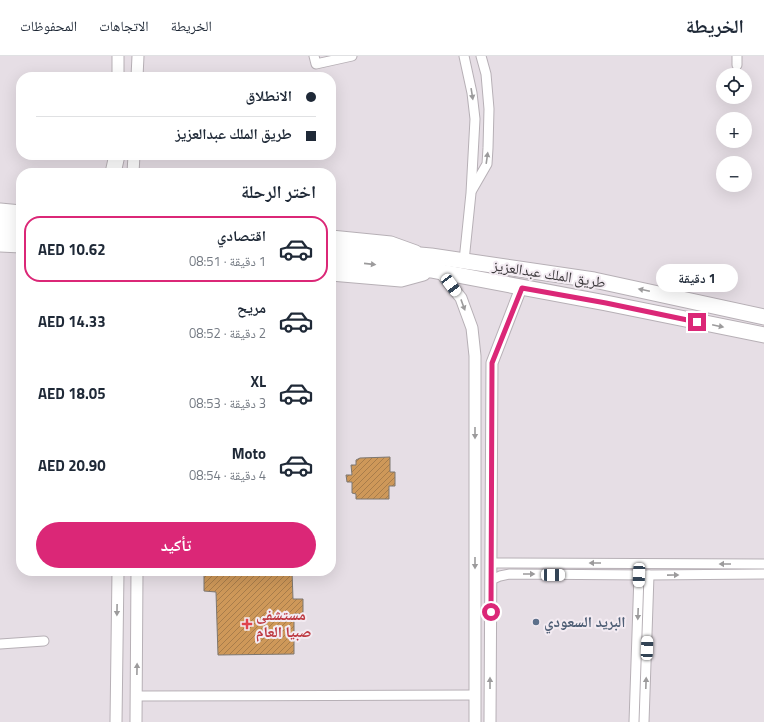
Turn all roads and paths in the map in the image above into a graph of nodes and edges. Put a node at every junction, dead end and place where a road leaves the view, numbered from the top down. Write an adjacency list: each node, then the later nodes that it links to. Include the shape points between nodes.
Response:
1 (118, 56): 7 (street)
2 (138, 56): 8 (street)
3 (314, 56): 4 (street, via 316,64)
4 (352, 56)
5 (464, 56): 9 (street, one-way to 9, via 475,119)
6 (481, 56): 9 (street, one-way to 6, via 487,164 489,109 486,74)
7 (118, 72)
8 (138, 72)
9 (471, 192): 21 (street)
10 (0, 211): 11 (highway)
11 (16, 213)
12 (0, 224): 13 (highway)
13 (16, 226)
14 (0, 236): 16 (highway)
15 (336, 236): 22 (street, via 391,242)
16 (16, 238)
17 (0, 246): 18 (street)
18 (16, 247)
19 (336, 248): 22 (highway, طريق الملك عبدالعزيز)
20 (336, 260): 22 (highway, طريق الملك عبدالعزيز, one-way to 22)
21 (464, 260): 22 (highway, طريق الملك عبدالعزيز); 25 (highway, طريق الملك عبدالعزيز, one-way to 21, via 594,280)
22 (434, 266): 23 (highway, via 401,279); 24 (highway, طريق الملك عبدالعزيز); 37 (street, one-way to 37, via 461,298 472,328 476,356)
23 (336, 274)
24 (522, 288): 26 (highway, طريق الملك عبدالعزيز, one-way to 26, via 606,303); 27 (street, via 492,363)
25 (764, 317)
26 (762, 337)
27 (491, 563): 28 (street, one-way to 27); 34 (street)
28 (764, 564)
29 (764, 574): 31 (street, one-way to 29)
30 (639, 575): 31 (street); 34 (street, one-way to 30, via 510,574); 43 (street, one-way to 43)
31 (649, 575): 44 (street, one-way to 31)
32 (118, 576): 39 (street, one-way to 39)
33 (137, 576): 38 (street, one-way to 33)
34 (491, 580): 42 (street, one-way to 34)
35 (44, 641): 36 (street)
36 (0, 644)
37 (475, 695): 38 (street); 41 (street)
38 (136, 696): 40 (street)
39 (116, 722)
40 (136, 722)
41 (475, 722)
42 (490, 722)
43 (634, 722)
44 (644, 722)

